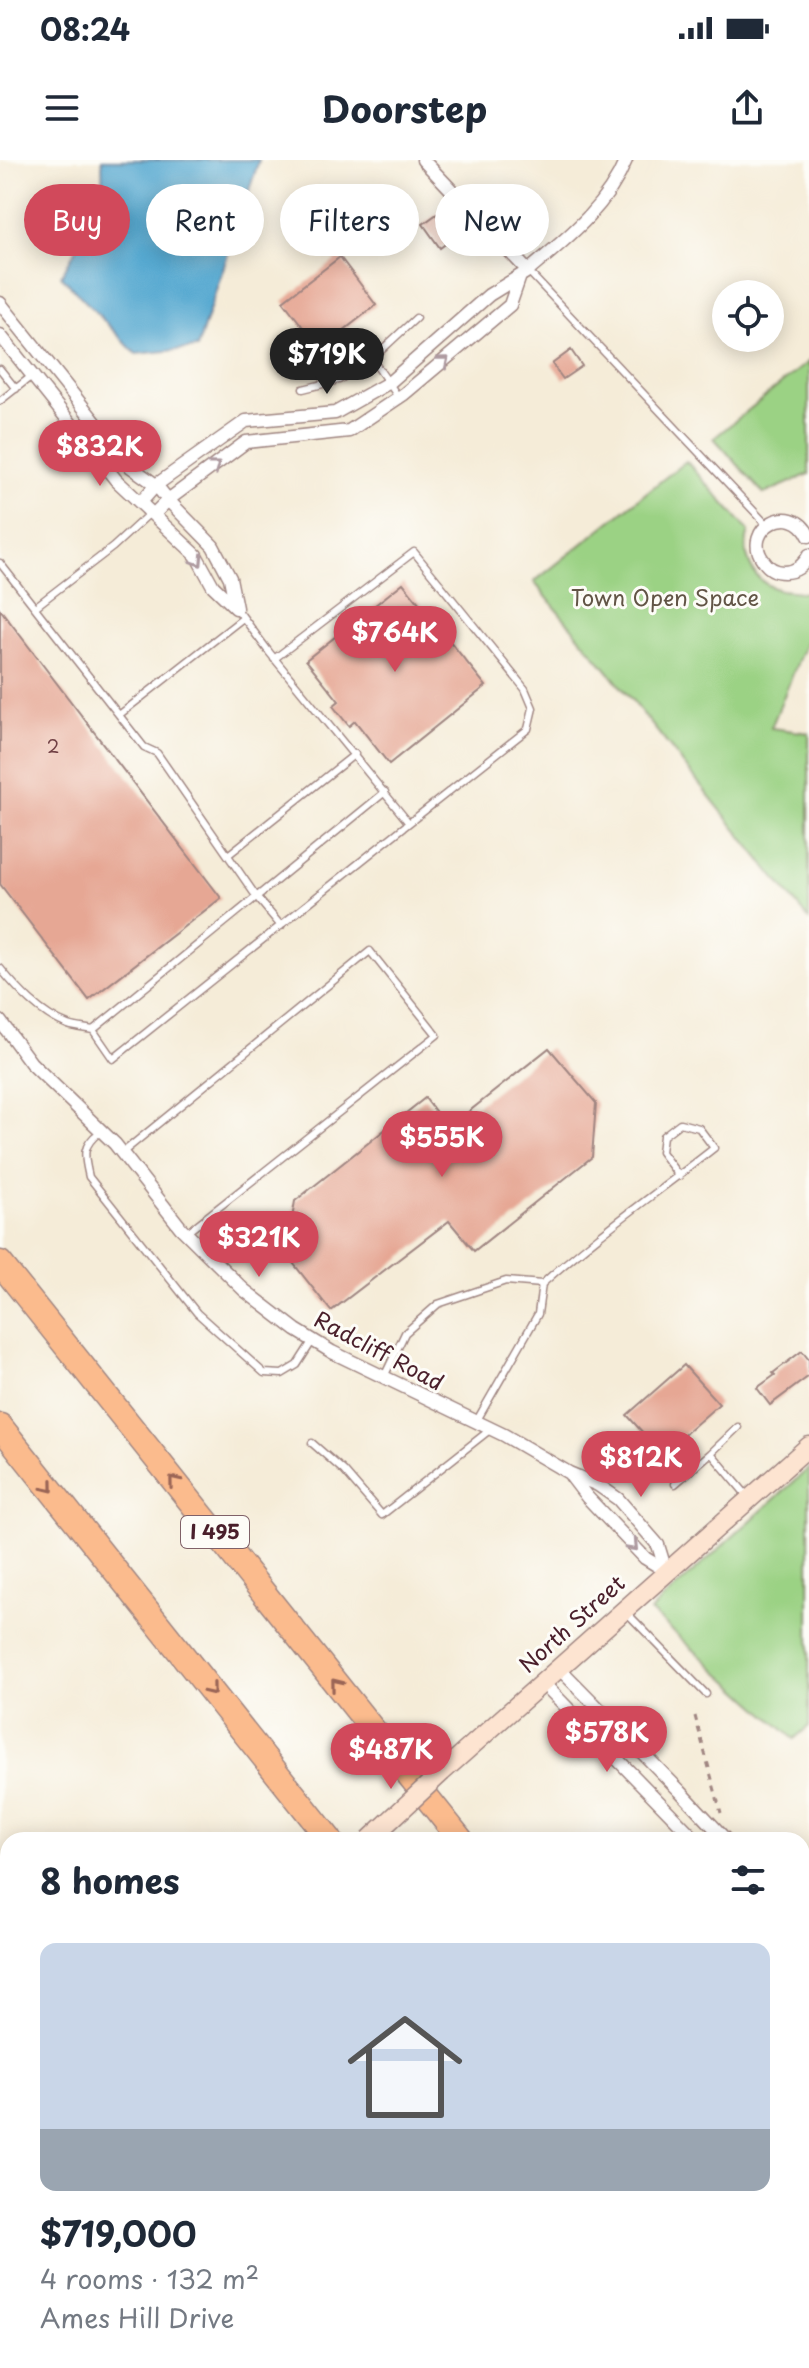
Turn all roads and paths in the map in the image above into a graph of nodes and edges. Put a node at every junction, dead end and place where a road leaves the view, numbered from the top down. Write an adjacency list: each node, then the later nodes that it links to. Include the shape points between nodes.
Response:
1 (423, 160): 3 (street)
2 (626, 160): 3 (street, via 584,222)
3 (524, 273): 11 (street, via 489,295); 14 (street, one-way to 3, via 510,305); 20 (lane)
4 (0, 303): 8 (street)
5 (416, 318): 7 (lane)
6 (0, 335): 10 (street)
7 (372, 359): 11 (lane); 13 (lane, via 339,380)
8 (47, 363): 10 (street); 16 (street, via 131,467)
9 (0, 369): 12 (lane)
10 (33, 375): 12 (lane); 18 (street, via 116,480)
11 (390, 382): 14 (lane); 16 (street, via 335,413 246,421)
12 (16, 389): 15 (lane)
13 (303, 389)
14 (399, 398): 17 (street, one-way to 14, via 246,442 349,431)
15 (0, 401)
16 (156, 485): 17 (street); 18 (street)
17 (168, 500): 19 (street); 25 (street, via 213,546 230,578)
18 (141, 502): 19 (street)
19 (153, 513): 24 (lane); 25 (street, one-way to 25, via 196,555 213,586)
20 (767, 525): 21 (street, via 793,520); 23 (street, via 758,539 764,563 779,572)
21 (809, 536)
22 (0, 563): 24 (lane)
23 (807, 564)
24 (35, 607): 27 (lane)
25 (239, 613): 26 (lane); 27 (lane)
26 (274, 659): 28 (lane); 30 (lane, via 414,552 525,689 533,708 528,729)
27 (119, 715): 31 (lane, via 144,747 157,753)
28 (355, 754): 29 (lane); 31 (lane)
29 (385, 792): 30 (lane); 32 (lane)
30 (409, 823): 33 (lane)
31 (228, 855): 32 (lane)
32 (256, 896): 33 (lane); 36 (lane)
33 (281, 926): 36 (lane, via 113,1059)
34 (0, 968): 36 (lane, via 44,1013 69,1026)
35 (0, 1021): 37 (street, Radcliff Road, via 31,1063)
36 (93, 1030)
37 (102, 1131): 38 (street, Radcliff Road); 43 (lane, via 83,1155 89,1177 197,1313 264,1373 282,1374 297,1365)
38 (122, 1153): 40 (street, Radcliff Road); 40 (lane, via 370,951 437,1035)
39 (679, 1176): 39 (lane, via 714,1148 699,1128 680,1123 663,1136 661,1152); 42 (lane)
40 (185, 1234): 43 (street, Radcliff Road, via 244,1290)
41 (0, 1260): 64 (highway, I 495, one-way to 41)
42 (542, 1284): 44 (lane, via 506,1281 438,1304 405,1333); 45 (lane, via 538,1314)
43 (313, 1340): 44 (street, Radcliff Road)
44 (383, 1378): 45 (street, Radcliff Road)
45 (476, 1422): 48 (street, Radcliff Road)
46 (0, 1426): 62 (highway, one-way to 62)
47 (738, 1427): 51 (lane)
48 (491, 1429): 49 (lane, via 382,1515); 52 (street, Radcliff Road)
49 (312, 1443)
50 (809, 1446): 54 (main road, North Street)
51 (711, 1453): 53 (lane); 54 (lane)
52 (569, 1473): 55 (street, one-way to 55, via 645,1558); 55 (street, Radcliff Road, via 618,1499 658,1545)
53 (675, 1484)
54 (749, 1498): 55 (main road, North Street)
55 (666, 1571): 56 (main road, North Street)
56 (623, 1609): 57 (main road, North Street); 59 (lane)
57 (559, 1668): 58 (main road, North Street); 66 (street)
58 (543, 1683): 63 (main road, North Street, bridge); 65 (street)
59 (706, 1694)
60 (695, 1716): 61 (path)
61 (722, 1815)
62 (324, 1832)
63 (378, 1832)
64 (455, 1832)
65 (688, 1832)
66 (718, 1832)

